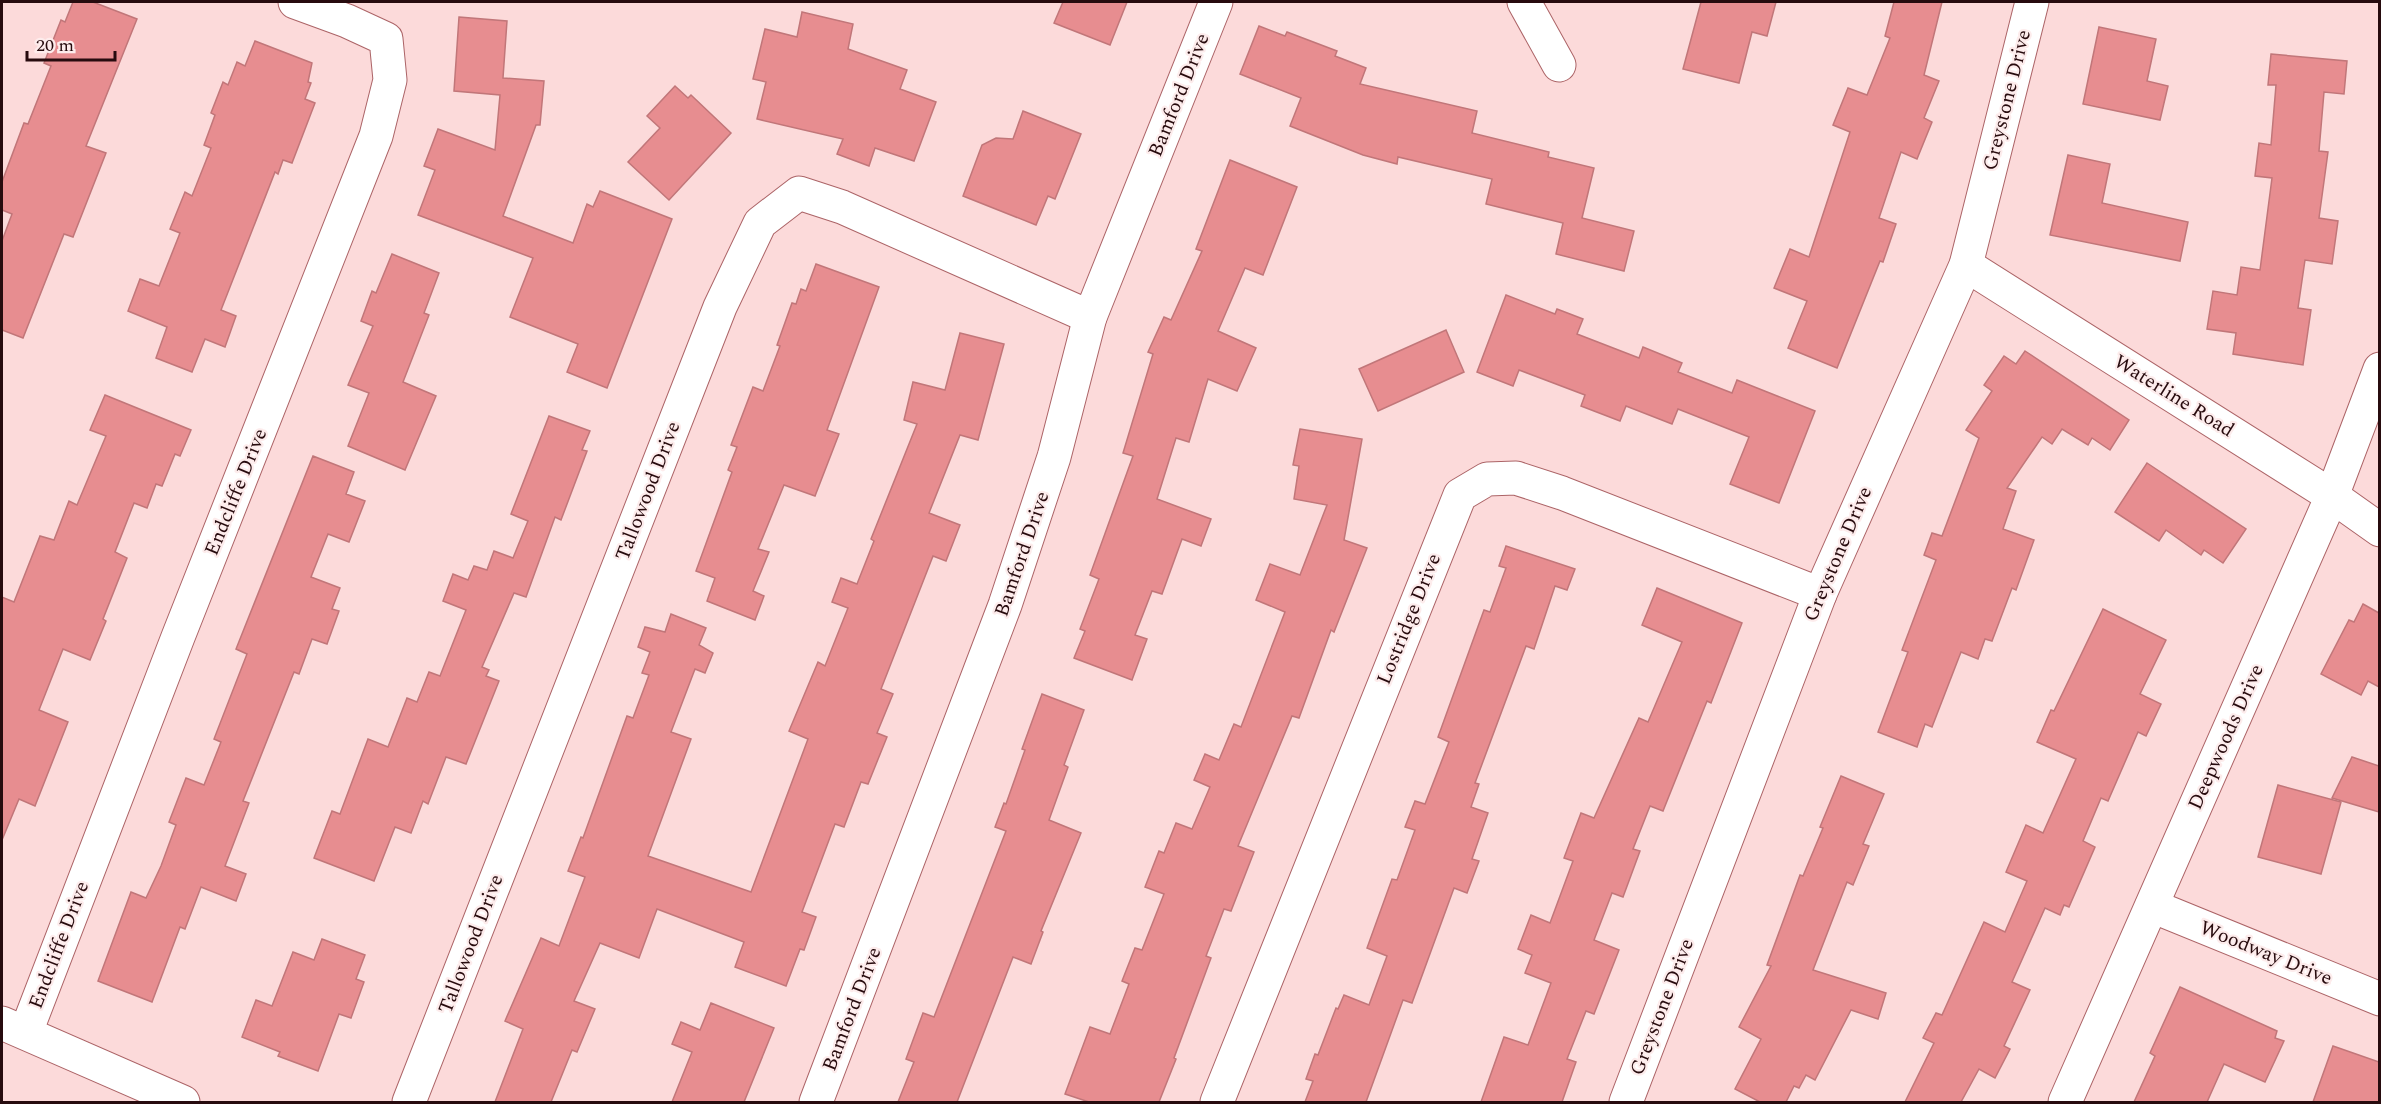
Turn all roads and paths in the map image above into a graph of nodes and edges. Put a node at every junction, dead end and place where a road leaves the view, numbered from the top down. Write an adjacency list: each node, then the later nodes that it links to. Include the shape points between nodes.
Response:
1 (295, 2): 14 (street, Endcliffe Drive, via 386,39 390,80 376,136 178,637)
2 (1216, 2): 7 (street, Bamford Drive)
3 (1524, 2): 5 (street)
4 (2032, 2): 6 (street, Greystone Drive)
5 (1559, 65)
6 (1966, 265): 9 (street, Waterline Road); 11 (street, Greystone Drive)
7 (1090, 317): 16 (street, Tallowood Drive, via 842,207 799,193 760,223 720,307); 17 (street, Bamford Drive, via 1054,457 1005,605)
8 (2379, 369): 9 (street, Deepwoods Drive)
9 (2332, 496): 10 (street, Waterline Road); 12 (street, Deepwoods Drive)
10 (2379, 530)
11 (1820, 594): 18 (street, Lostridge Drive, via 1516,478 1487,479 1460,495); 19 (street, Greystone Drive)
12 (2152, 906): 13 (street, Woodway Drive); 20 (street, Deepwoods Drive)
13 (2379, 999)
14 (14, 1028): 15 (street)
15 (183, 1102)
16 (409, 1102)
17 (816, 1102)
18 (1217, 1102)
19 (1626, 1102)
20 (2065, 1102)

